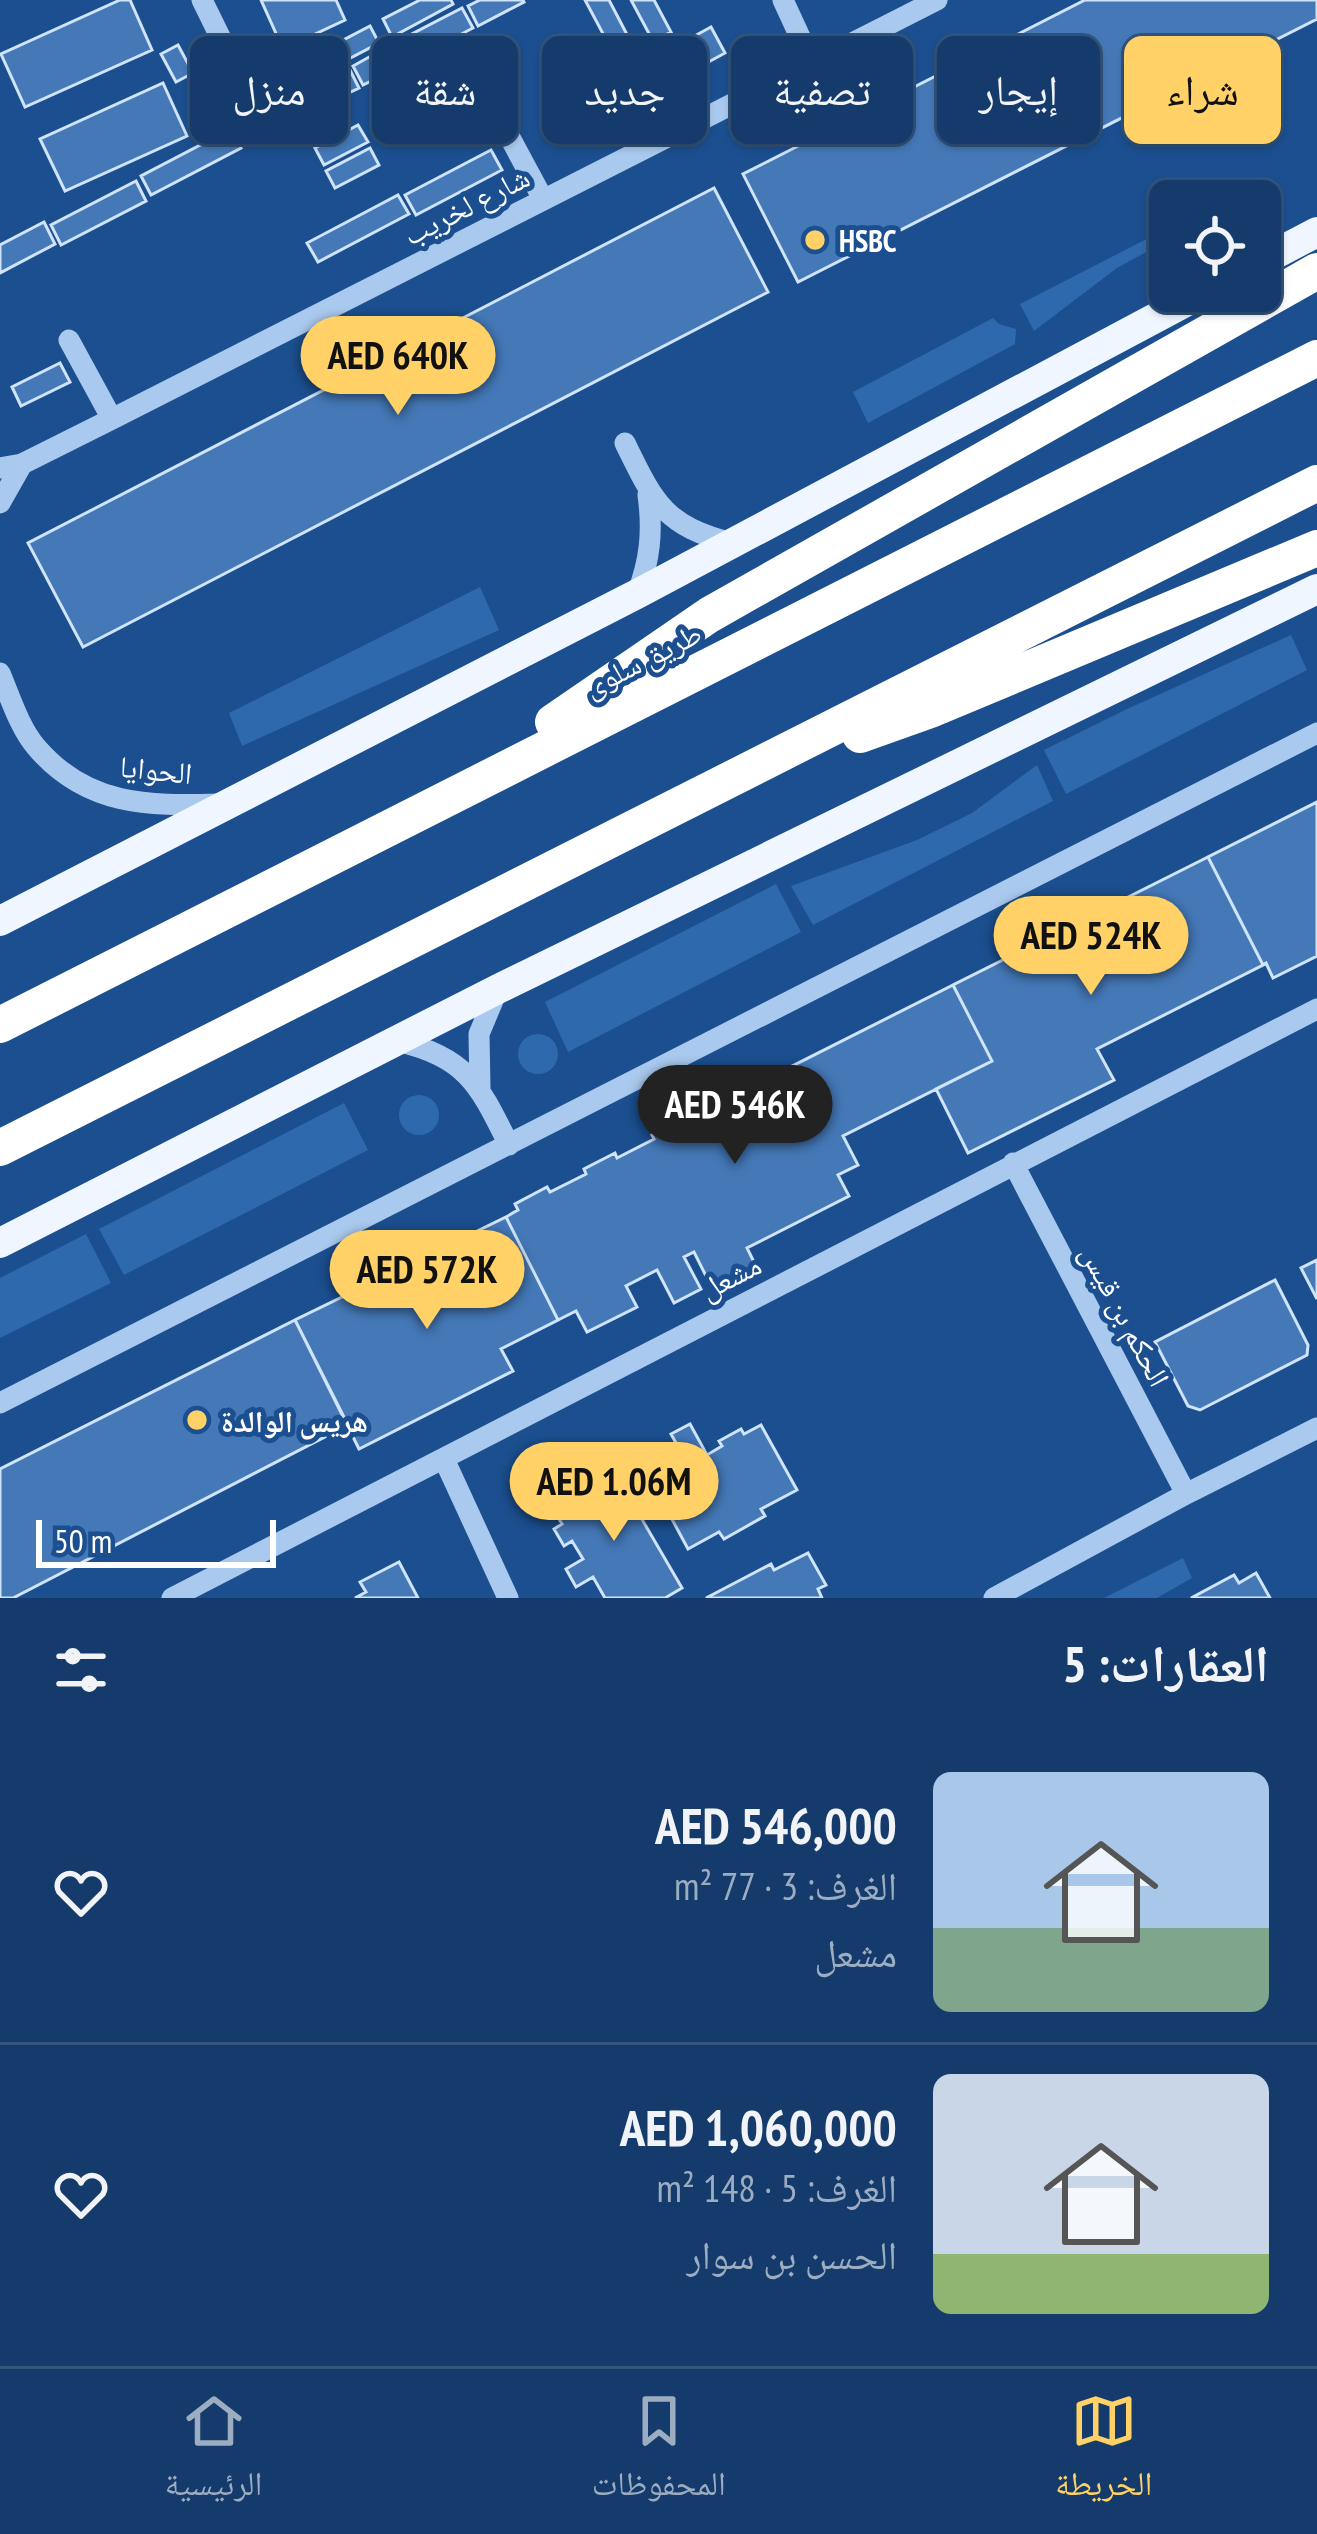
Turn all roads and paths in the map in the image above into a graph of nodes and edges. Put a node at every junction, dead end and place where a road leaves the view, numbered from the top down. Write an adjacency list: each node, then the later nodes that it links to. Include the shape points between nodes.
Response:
1 (202, 0): 4 (street)
2 (783, 0): 5 (street)
3 (937, 0): 6 (street, شارع لخريب)
4 (220, 36)
5 (799, 36)
6 (867, 36)
7 (731, 105): 9 (street, شارع لخريب)
8 (513, 144): 9 (street)
9 (543, 199): 16 (street, شارع لخريب)
10 (1317, 232): 11 (main road)
11 (1281, 251)
12 (1317, 271): 29 (highway, via 709,615)
13 (1166, 312): 22 (main road, طريق سلوى)
14 (69, 340): 16 (street)
15 (1317, 358): 29 (highway, طريق سلوى)
16 (112, 419): 18 (street, شارع لخريب)
17 (625, 442): 20 (street)
18 (11, 466): 21 (street, شارع لخريب)
19 (1317, 483): 28 (highway)
20 (647, 489): 22 (street, via 685,526); 25 (street, via 650,544)
21 (0, 503)
22 (732, 543): 25 (main road, طريق سلوى)
23 (1317, 548): 28 (highway, via 933,709)
24 (1317, 590): 32 (main road)
25 (637, 594): 30 (main road, طريق سلوى)
26 (0, 673): 30 (street, الحوايا, via 34,746 91,790 146,805)
27 (1317, 733): 37 (street)
28 (721, 783): 38 (highway)
29 (436, 803): 34 (highway, طريق سلوى)
30 (225, 804): 31 (main road, طريق سلوى)
31 (0, 921)
32 (498, 989): 35 (main road); 36 (street, via 479,1034)
33 (1317, 1009): 39 (street, مشعل)
34 (0, 1025)
35 (397, 1042): 36 (street, via 437,1054); 40 (main road)
36 (481, 1088): 37 (street)
37 (508, 1145): 41 (street)
38 (0, 1148)
39 (1012, 1163): 43 (street, مشعل); 44 (street, الحكم بن قيس)
40 (0, 1243)
41 (0, 1403)
42 (1317, 1429): 44 (street)
43 (445, 1459): 45 (street, مشعل); 46 (street)
44 (1186, 1494): 47 (street)
45 (172, 1598)
46 (508, 1598)
47 (994, 1598)

